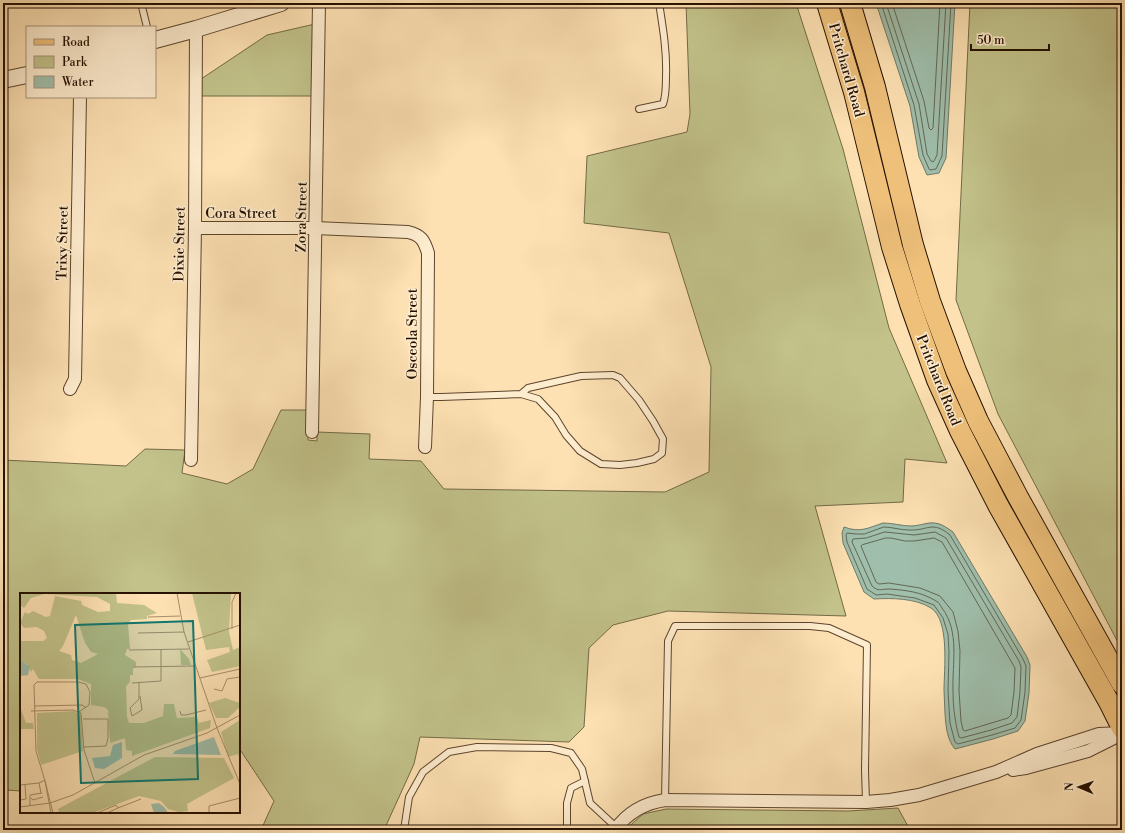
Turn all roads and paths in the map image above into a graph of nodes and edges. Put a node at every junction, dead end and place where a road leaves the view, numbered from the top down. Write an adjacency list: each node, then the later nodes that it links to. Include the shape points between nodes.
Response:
1 (141, 3): 7 (lane)
2 (281, 3): 8 (street)
3 (319, 3): 15 (street, Zora Street)
4 (658, 3): 13 (lane, via 666,50 664,99 663,104)
5 (827, 3): 24 (main road, Pritchard Road, via 854,92 892,247 938,380 960,431 998,505)
6 (850, 3): 23 (main road, Pritchard Road, via 875,88 913,245 956,371 978,421 1018,497)
7 (147, 26)
8 (196, 29): 9 (street); 14 (street, Dixie Street)
9 (156, 40)
10 (26, 75): 11 (street)
11 (3, 80)
12 (80, 98): 17 (street, Trixy Street, via 75,379)
13 (639, 109)
14 (195, 228): 15 (street, Cora Street); 22 (street, Dixie Street)
15 (316, 228): 16 (street, Cora Street); 20 (street, Zora Street)
16 (408, 232): 19 (street, Osceola Street, via 420,236 428,252)
17 (70, 389)
18 (521, 394): 18 (lane, via 538,398 580,451 601,464 637,463 654,459 662,453 663,439 653,421 620,378 613,375 581,376 528,388); 19 (lane)
19 (427, 397): 21 (street, Osceola Street)
20 (312, 432)
21 (424, 447)
22 (191, 460)
23 (1122, 684)
24 (1122, 728)
25 (1122, 733): 28 (street, via 1099,734 1037,754 996,772 919,795)
26 (585, 781): 29 (lane, via 590,803); 30 (lane, via 582,769 571,753 551,748 477,747 449,752 423,772 409,797); 31 (lane, via 571,788 567,802)
27 (665, 800): 28 (street); 28 (lane, via 668,641 675,626 810,626 829,628 867,646); 29 (street, via 640,808 627,816)
28 (866, 802)
29 (616, 829)
30 (404, 830)
31 (567, 830)

